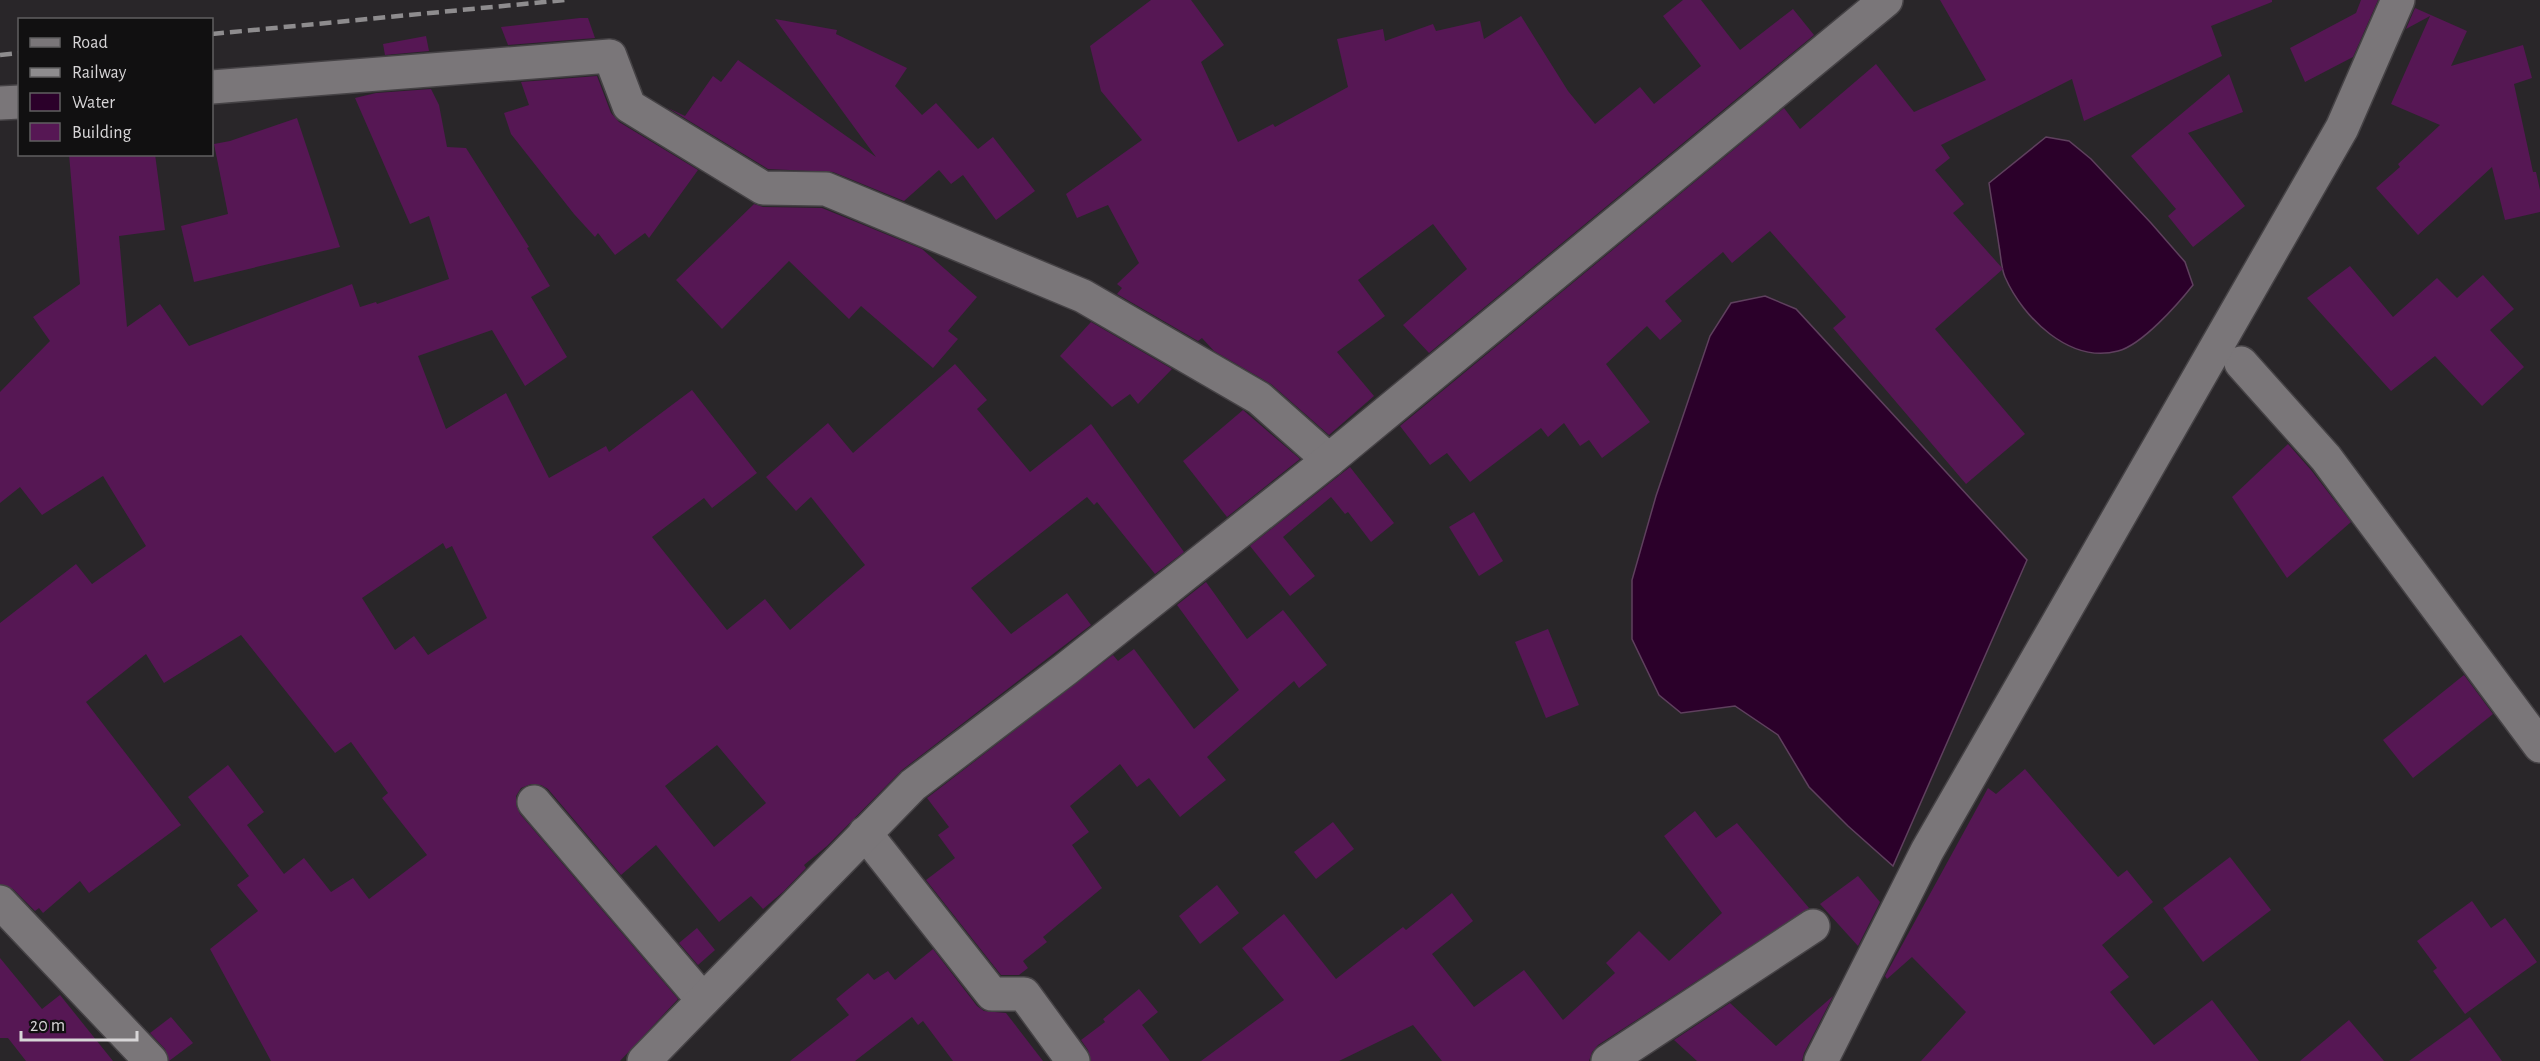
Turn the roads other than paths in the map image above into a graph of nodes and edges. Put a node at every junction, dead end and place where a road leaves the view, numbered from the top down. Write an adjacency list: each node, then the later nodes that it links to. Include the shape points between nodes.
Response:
1 (1886, 0): 7 (street)
2 (2398, 0): 18 (street, via 2342,128 1928,851)
3 (213, 87): 7 (street, via 610,56 629,106 763,188 826,189 1083,296 1259,398)
4 (18, 102): 5 (street)
5 (0, 104)
6 (2241, 363): 8 (street, via 2326,458)
7 (1329, 460): 10 (street, via 913,785)
8 (2540, 746)
9 (534, 802): 13 (street)
10 (865, 833): 13 (street); 16 (street, via 992,994 1024,994)
11 (0, 902): 14 (street)
12 (1813, 926): 17 (street)
13 (703, 1000): 15 (street)
14 (151, 1061)
15 (644, 1061)
16 (1073, 1061)
17 (1608, 1061)
18 (1821, 1061)

